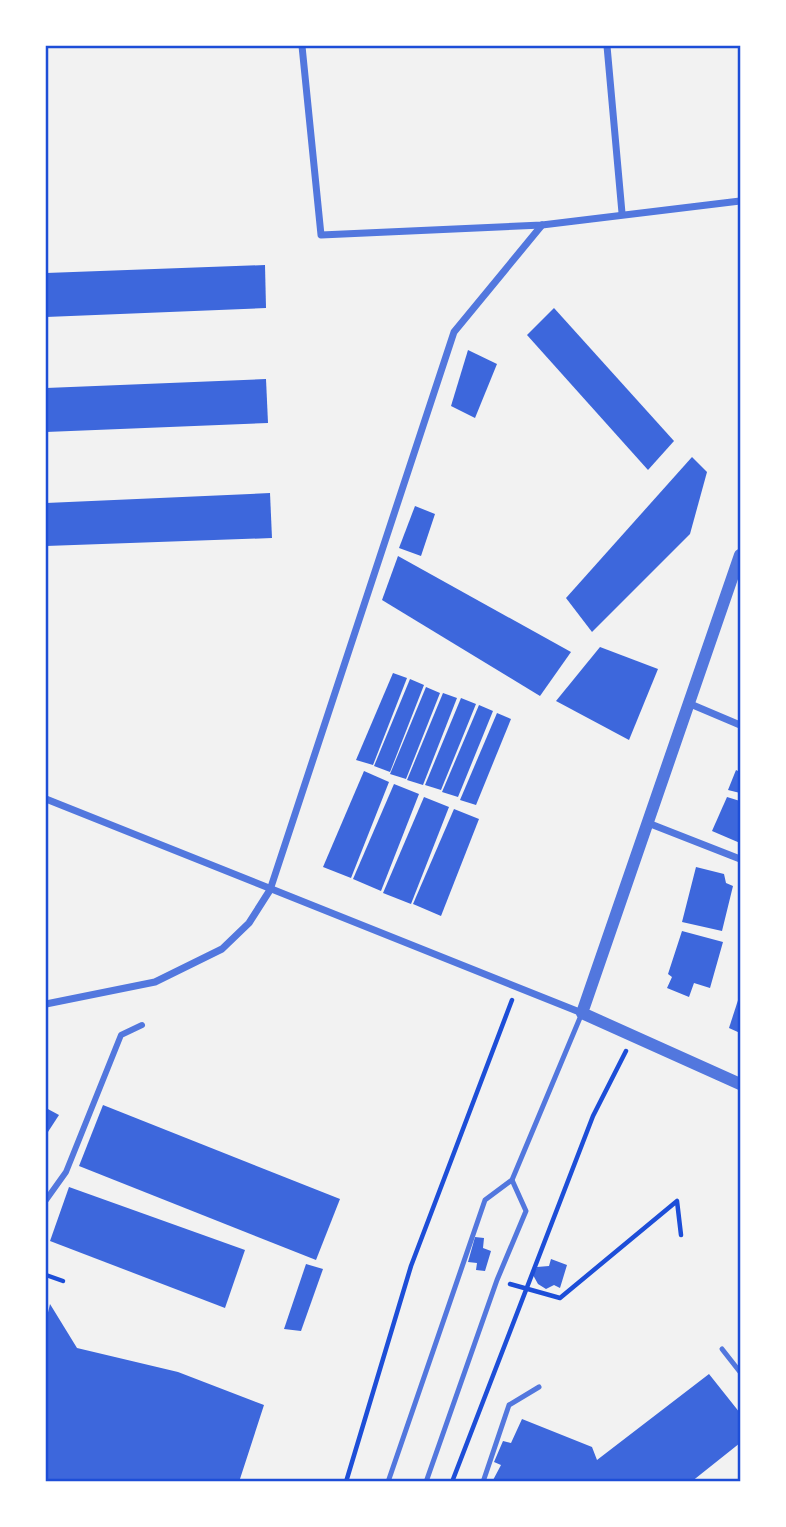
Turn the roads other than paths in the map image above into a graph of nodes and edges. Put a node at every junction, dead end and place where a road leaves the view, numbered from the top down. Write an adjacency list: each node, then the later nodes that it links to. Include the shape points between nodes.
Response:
1 (302, 46): 5 (street, via 321,235)
2 (607, 46): 4 (street)
3 (740, 201): 4 (street)
4 (622, 213): 5 (street)
5 (542, 225): 12 (street, via 454,332)
6 (740, 555): 7 (street)
7 (687, 703): 8 (street); 10 (street)
8 (740, 725)
9 (46, 799): 12 (street)
10 (648, 823): 11 (street); 14 (street)
11 (740, 859)
12 (270, 890): 13 (street, via 248,923 222,949 155,982); 14 (street)
13 (46, 1004)
14 (582, 1013): 16 (street); 17 (lane)
15 (142, 1025): 18 (street, via 121,1035 66,1172)
16 (740, 1084)
17 (512, 1180): 22 (lane, via 485,1200); 23 (lane, via 526,1211)
18 (46, 1200)
19 (722, 1349): 20 (lane)
20 (740, 1372)
21 (539, 1387): 24 (lane, via 509,1405)
22 (388, 1482)
23 (426, 1482)
24 (483, 1482)

